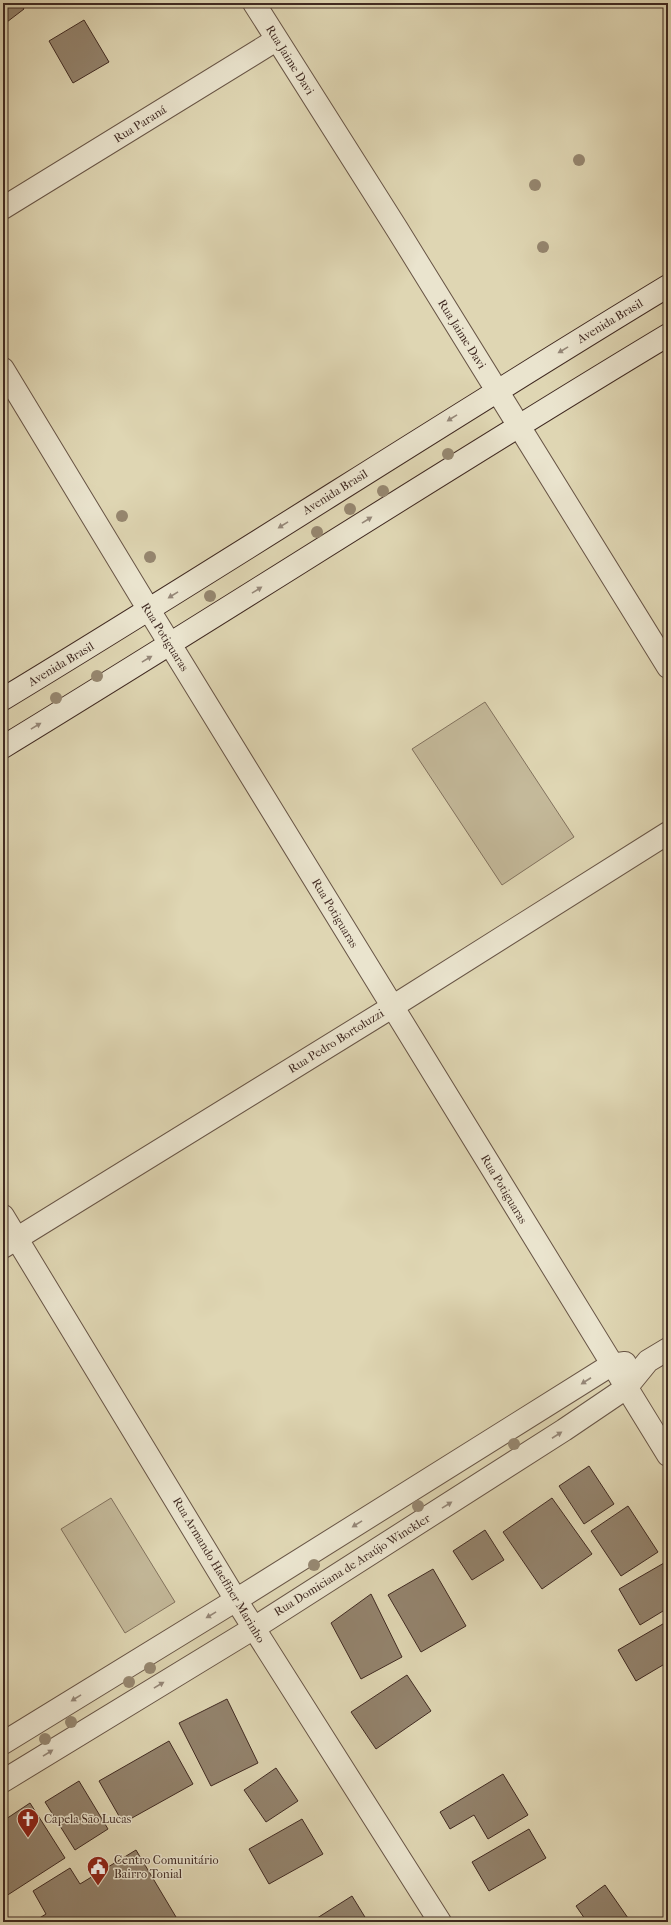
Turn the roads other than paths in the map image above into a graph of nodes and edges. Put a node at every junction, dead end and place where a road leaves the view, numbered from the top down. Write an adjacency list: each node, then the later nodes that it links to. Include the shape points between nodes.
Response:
1 (254, 3): 2 (street, Rua Jaime Davi)
2 (276, 40): 3 (street, Rua Paraná); 7 (street, Rua Jaime Davi)
3 (3, 208)
4 (668, 286): 7 (street, Avenida Brasil, one-way to 7)
5 (668, 335): 8 (street)
6 (3, 370): 9 (street, Rua Potiguaras)
7 (497, 390): 8 (street, Rua Jaime Davi); 9 (street, Avenida Brasil, one-way to 9)
8 (519, 425): 10 (street, one-way to 8); 11 (street, Rua Jaime Davi)
9 (149, 610): 10 (street, Rua Potiguaras); 12 (street, Avenida Brasil)
10 (171, 644): 13 (street, one-way to 10); 15 (street, Rua Potiguaras)
11 (668, 667)
12 (3, 698)
13 (3, 746)
14 (668, 833): 15 (street, Rua Pedro Bortoluzzi)
15 (392, 1007): 17 (street, Rua Pedro Bortoluzzi); 20 (street, Rua Potiguaras)
16 (3, 1216): 17 (street, Rua Armando Haeffner Marinho)
17 (10, 1243): 27 (street, Rua Armando Haeffner Marinho)
18 (668, 1349): 19 (street, Rua Domiciana de Araújo Winckler)
19 (648, 1361): 20 (street, Rua Domiciana de Araújo Winckler); 21 (street, Rua Domiciana de Araújo Winckler)
20 (612, 1365): 21 (street, Rua Potiguaras); 22 (street, Rua Domiciana de Araújo Winckler, one-way to 22)
21 (626, 1388): 23 (street, Rua Potiguaras); 24 (street, Rua Domiciana de Araújo Winckler, one-way to 21)
22 (469, 1455): 24 (street); 25 (street, Rua Domiciana de Araújo Winckler)
23 (668, 1455)
24 (485, 1481): 26 (street, Rua Domiciana de Araújo Winckler, one-way to 24)
25 (376, 1512): 26 (street); 27 (street, Rua Domiciana de Araújo Winckler, one-way to 27)
26 (391, 1540): 28 (street, Rua Domiciana de Araújo Winckler)
27 (236, 1600): 28 (street, Rua Armando Haeffner Marinho); 29 (street, Rua Domiciana de Araújo Winckler, one-way to 29)
28 (254, 1628): 30 (street, Rua Domiciana de Araújo Winckler, one-way to 28); 33 (street, Rua Armando Haeffner Marinho)
29 (103, 1681): 30 (street); 31 (street, Rua Domiciana de Araújo Winckler, one-way to 31)
30 (119, 1709): 32 (street, Rua Domiciana de Araújo Winckler, one-way to 30)
31 (3, 1743): 32 (street)
32 (11, 1775)
33 (440, 1922)

